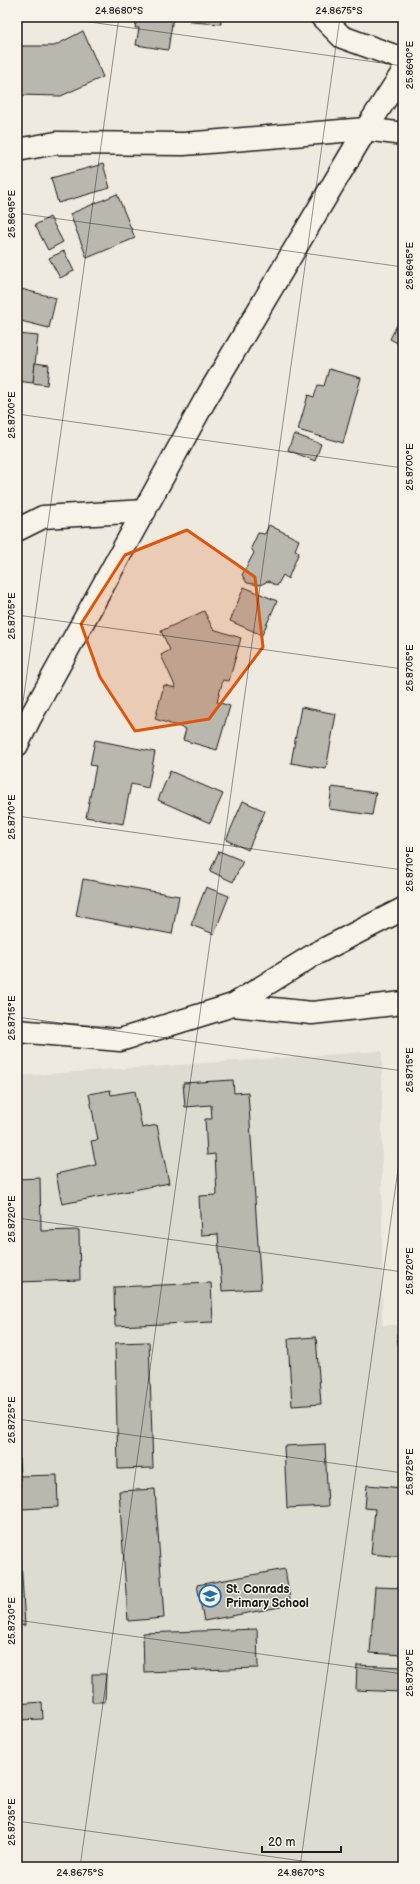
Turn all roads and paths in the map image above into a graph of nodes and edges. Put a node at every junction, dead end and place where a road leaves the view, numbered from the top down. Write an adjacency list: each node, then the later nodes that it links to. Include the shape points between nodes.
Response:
1 (322, 17): 2 (street, via 342,37)
2 (403, 59)
3 (403, 72): 4 (street)
4 (366, 129): 5 (street); 6 (street, via 184,144 56,143); 7 (street, via 204,402)
5 (403, 134)
6 (17, 150)
7 (145, 511): 8 (street, via 43,517); 9 (street)
8 (17, 530)
9 (17, 745)
10 (403, 909): 12 (street, via 315,954)
11 (403, 1003): 12 (street, via 312,1013)
12 (233, 1005): 13 (street, via 120,1040)
13 (17, 1031)

